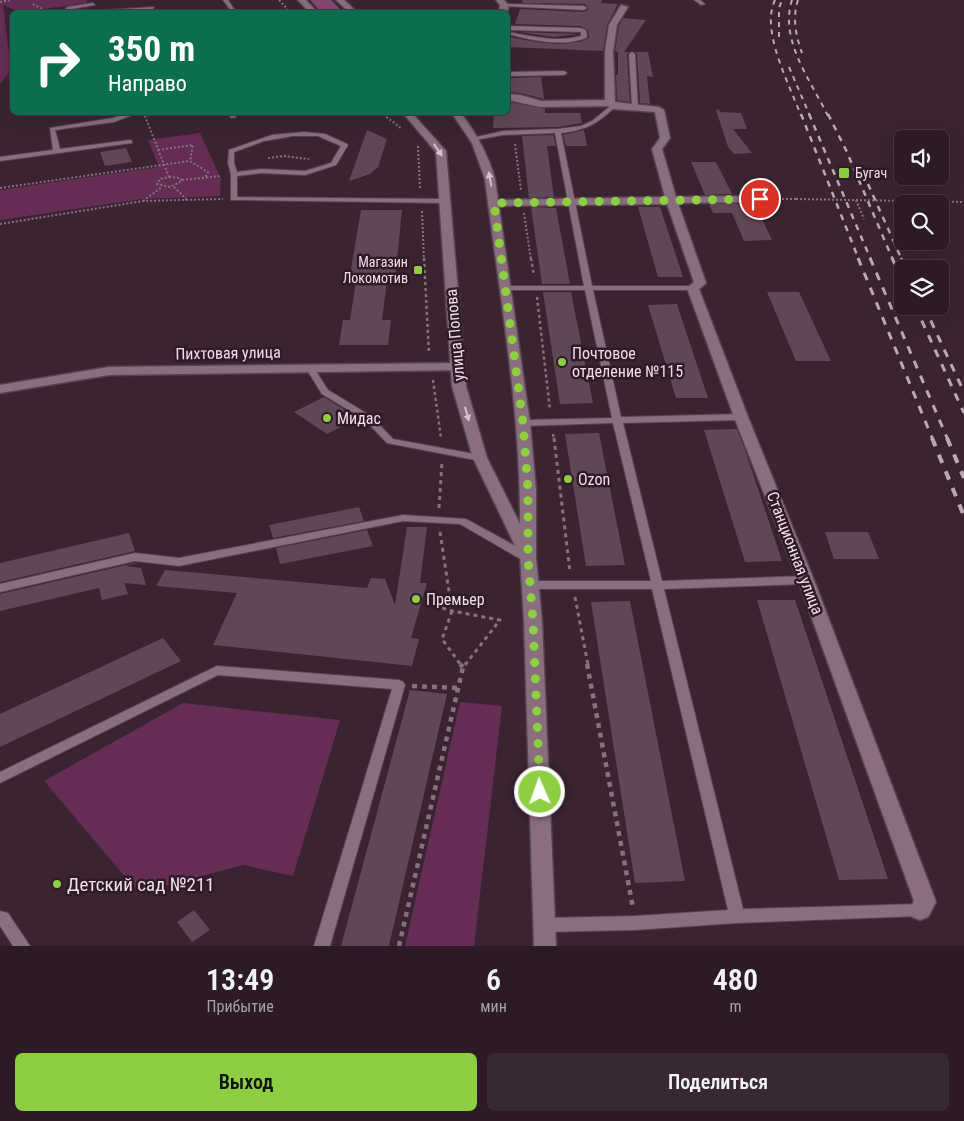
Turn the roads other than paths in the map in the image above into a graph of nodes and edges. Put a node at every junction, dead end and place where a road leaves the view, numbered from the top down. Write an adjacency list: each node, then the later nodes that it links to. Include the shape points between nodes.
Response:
1 (302, 0): 12 (street)
2 (340, 0): 13 (street)
3 (696, 0): 5 (lane)
4 (93, 2): 10 (lane)
5 (704, 4)
6 (502, 6): 9 (lane)
7 (624, 7): 20 (street, via 613,25 609,51)
8 (152, 8): 11 (lane)
9 (584, 8)
10 (68, 10)
11 (130, 10)
12 (311, 10)
13 (351, 10)
14 (510, 28): 15 (lane, via 580,30 584,37 576,40 529,38)
15 (510, 33)
16 (632, 54): 21 (lane)
17 (510, 74): 18 (lane)
18 (564, 74)
19 (510, 97): 20 (street, via 540,104)
20 (611, 105): 21 (street); 25 (lane, via 598,120 584,128)
21 (635, 107): 31 (street, via 659,110 665,138 656,149)
22 (128, 115): 28 (lane, via 52,129)
23 (409, 115): 33 (street, улица Попова, one-way to 33, via 440,151 444,161)
24 (457, 115): 26 (street, улица Попова)
25 (558, 131): 26 (lane, via 503,133); 34 (lane)
26 (475, 138): 35 (street, улица Попова, one-way to 26, via 488,168)
27 (130, 142): 28 (lane)
28 (57, 152): 29 (lane)
29 (0, 160)
30 (234, 174): 30 (lane, via 261,171 305,173 334,164 345,145 316,134 278,135 231,151); 33 (lane, via 233,199)
31 (670, 199): 32 (street); 34 (street); 38 (street, Станционная улица, via 700,283)
32 (760, 199)
33 (444, 200): 39 (street, улица Попова)
34 (572, 202): 35 (street); 37 (lane)
35 (494, 203): 36 (street, улица Попова)
36 (506, 288): 37 (lane); 44 (street, улица Попова)
37 (588, 288): 38 (lane); 43 (lane)
38 (693, 288): 42 (street, Станционная улица)
39 (457, 366): 40 (street, Пихтовая улица); 45 (street, улица Попова, one-way to 45, via 459,386)
40 (312, 370): 41 (street, Пихтовая улица, via 109,371); 45 (lane, via 325,392 368,418 390,441)
41 (0, 389)
42 (741, 417): 43 (lane); 47 (street, Станционная улица)
43 (617, 419): 44 (lane); 49 (lane)
44 (523, 423): 46 (street, улица Попова, via 528,490)
45 (480, 458): 46 (street, улица Попова)
46 (528, 558): 48 (street, улица Попова); 50 (lane, via 462,521 403,518 179,562 135,557)
47 (806, 580): 49 (lane); 52 (street, Станционная улица, via 924,902)
48 (531, 585): 49 (lane); 55 (street, улица Попова)
49 (658, 585): 53 (lane)
50 (0, 588)
51 (0, 778): 57 (lane, via 217,670 399,685)
52 (920, 910): 53 (lane)
53 (737, 916): 55 (lane)
54 (0, 918): 56 (lane)
55 (545, 925): 58 (street, улица Попова)
56 (22, 946)
57 (322, 946)
58 (545, 946)

